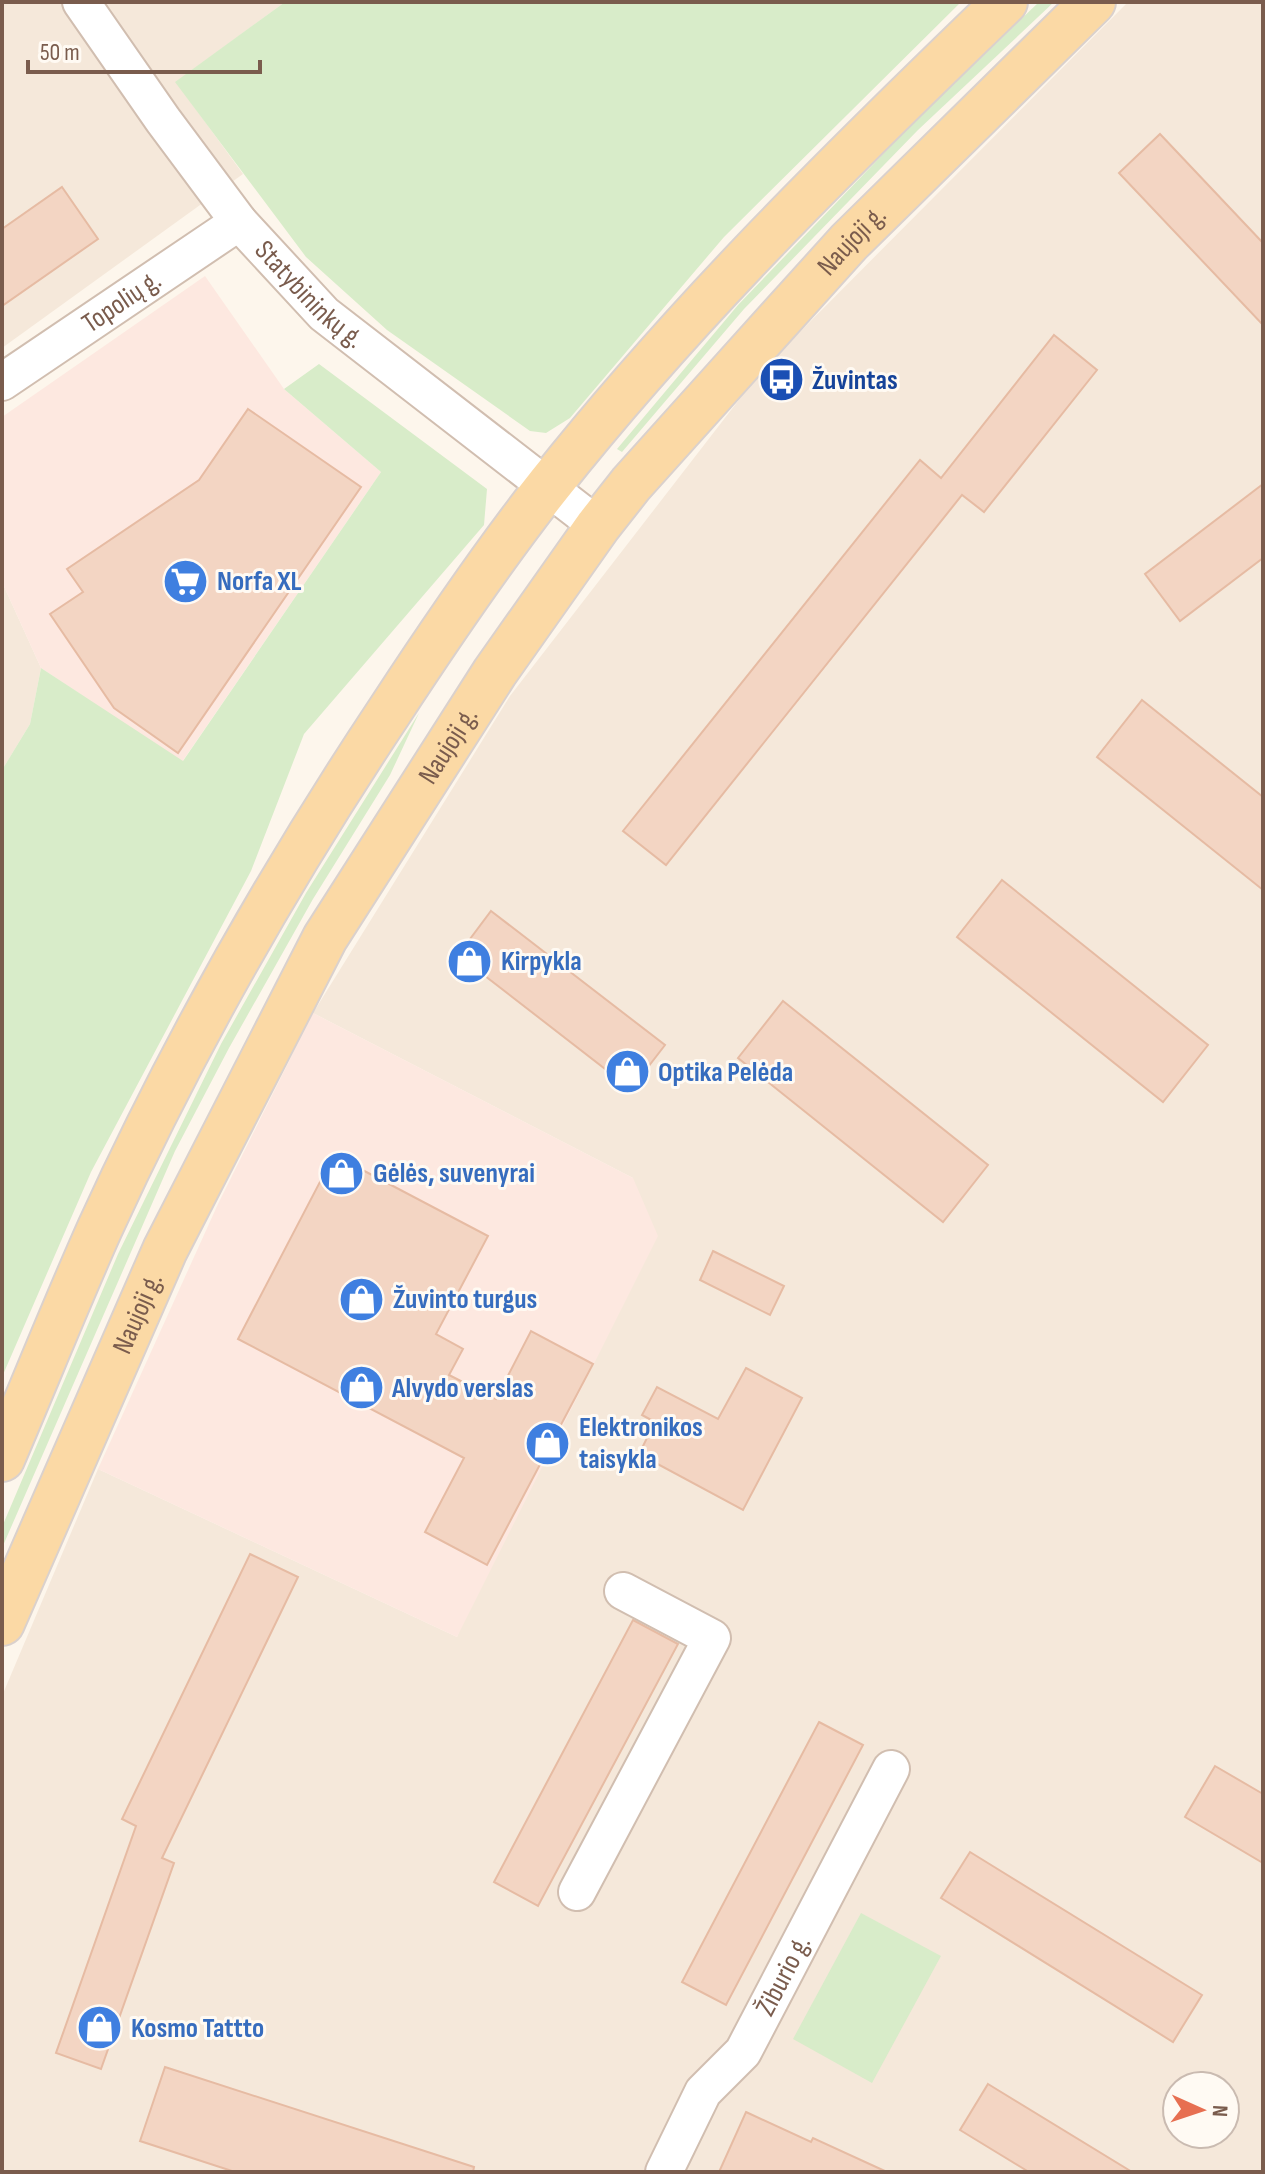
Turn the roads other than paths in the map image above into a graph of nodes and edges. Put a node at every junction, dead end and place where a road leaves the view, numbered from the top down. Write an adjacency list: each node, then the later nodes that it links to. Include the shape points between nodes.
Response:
1 (81, 2): 4 (street, Statybininkų g.)
2 (1005, 2): 6 (main road, via 723,283)
3 (1093, 2): 7 (main road, Naujoji g., via 849,242)
4 (239, 222): 5 (street, Topolių g.); 6 (street, Statybininkų g., via 324,314)
5 (2, 382)
6 (548, 487): 7 (street, Statybininkų g.); 8 (main road, via 449,621 267,904 100,1227)
7 (598, 526): 10 (main road, Naujoji g., via 495,672 325,938 165,1250)
8 (2, 1459)
9 (623, 1591): 12 (street, via 712,1638)
10 (2, 1623)
11 (891, 1769): 13 (street, Žiburio g., via 743,2052 703,2092)
12 (577, 1892)
13 (664, 2172)

